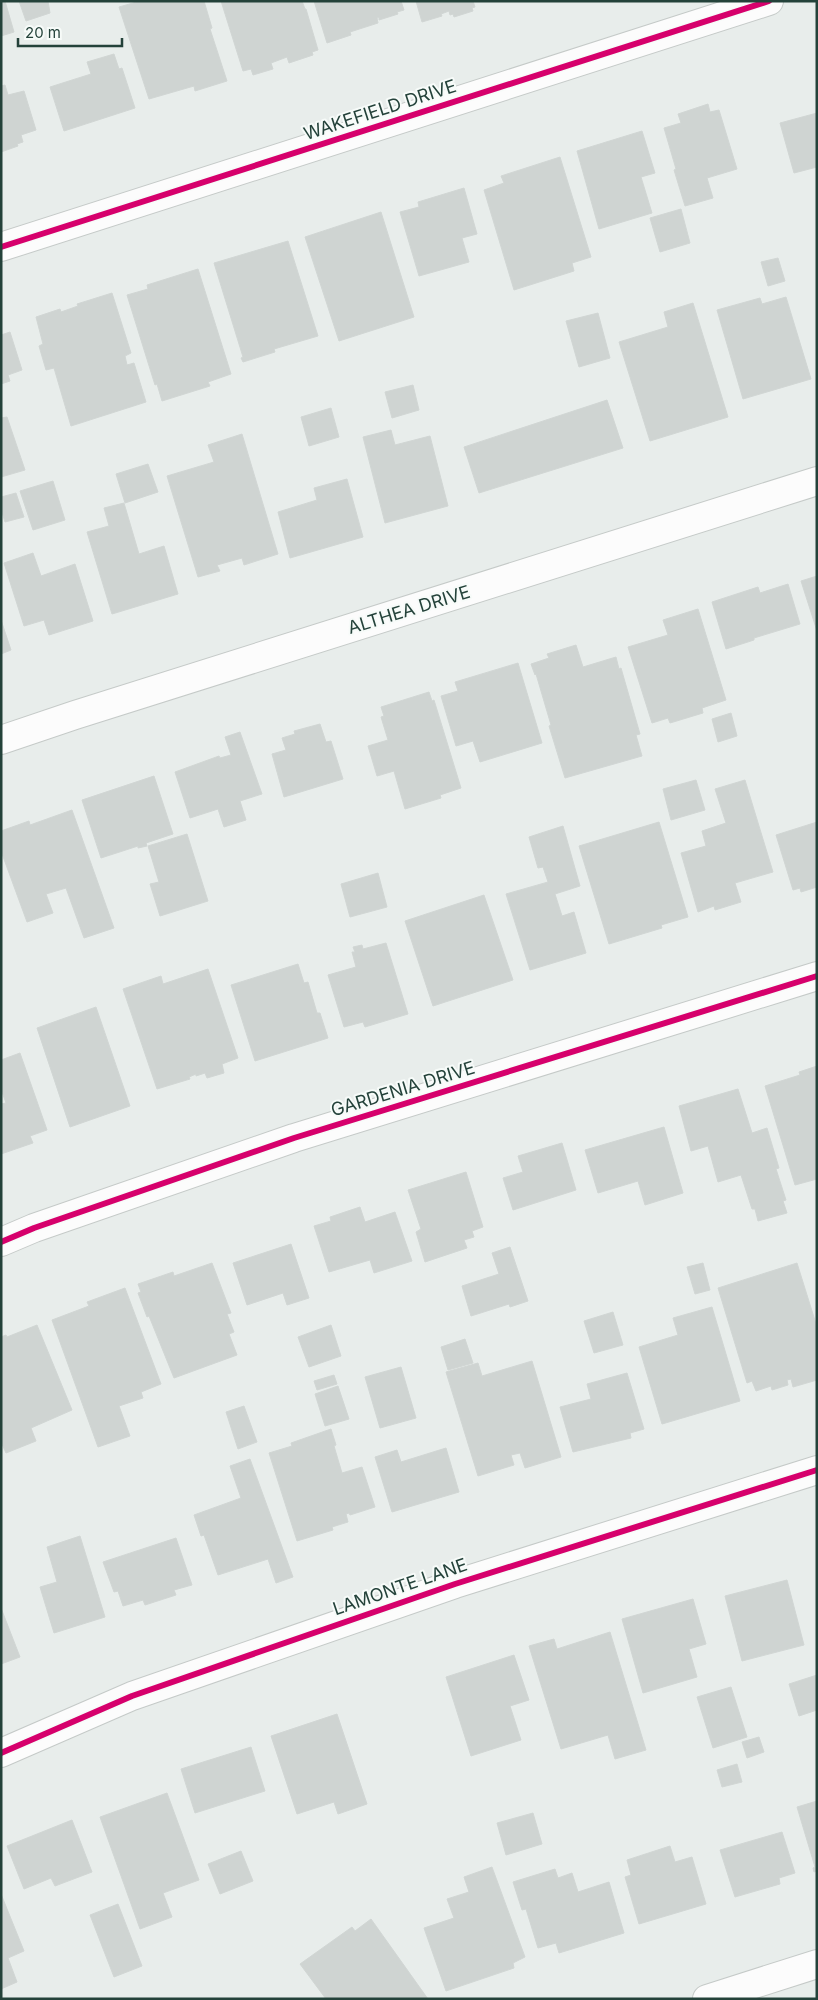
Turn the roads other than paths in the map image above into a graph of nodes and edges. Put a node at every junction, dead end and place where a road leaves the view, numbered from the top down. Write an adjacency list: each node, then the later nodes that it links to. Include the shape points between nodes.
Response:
1 (769, 1): 2 (street, WAKEFIELD DRIVE)
2 (1, 247)
3 (817, 481): 4 (street, ALTHEA DRIVE)
4 (1, 740)
5 (817, 976): 6 (street, GARDENIA DRIVE, via 294,1138)
6 (1, 1242)
7 (817, 1470): 8 (street, LAMONTE LANE, via 454,1584 298,1638 132,1696)
8 (1, 1754)
9 (817, 1964): 10 (street)
10 (707, 1999)

